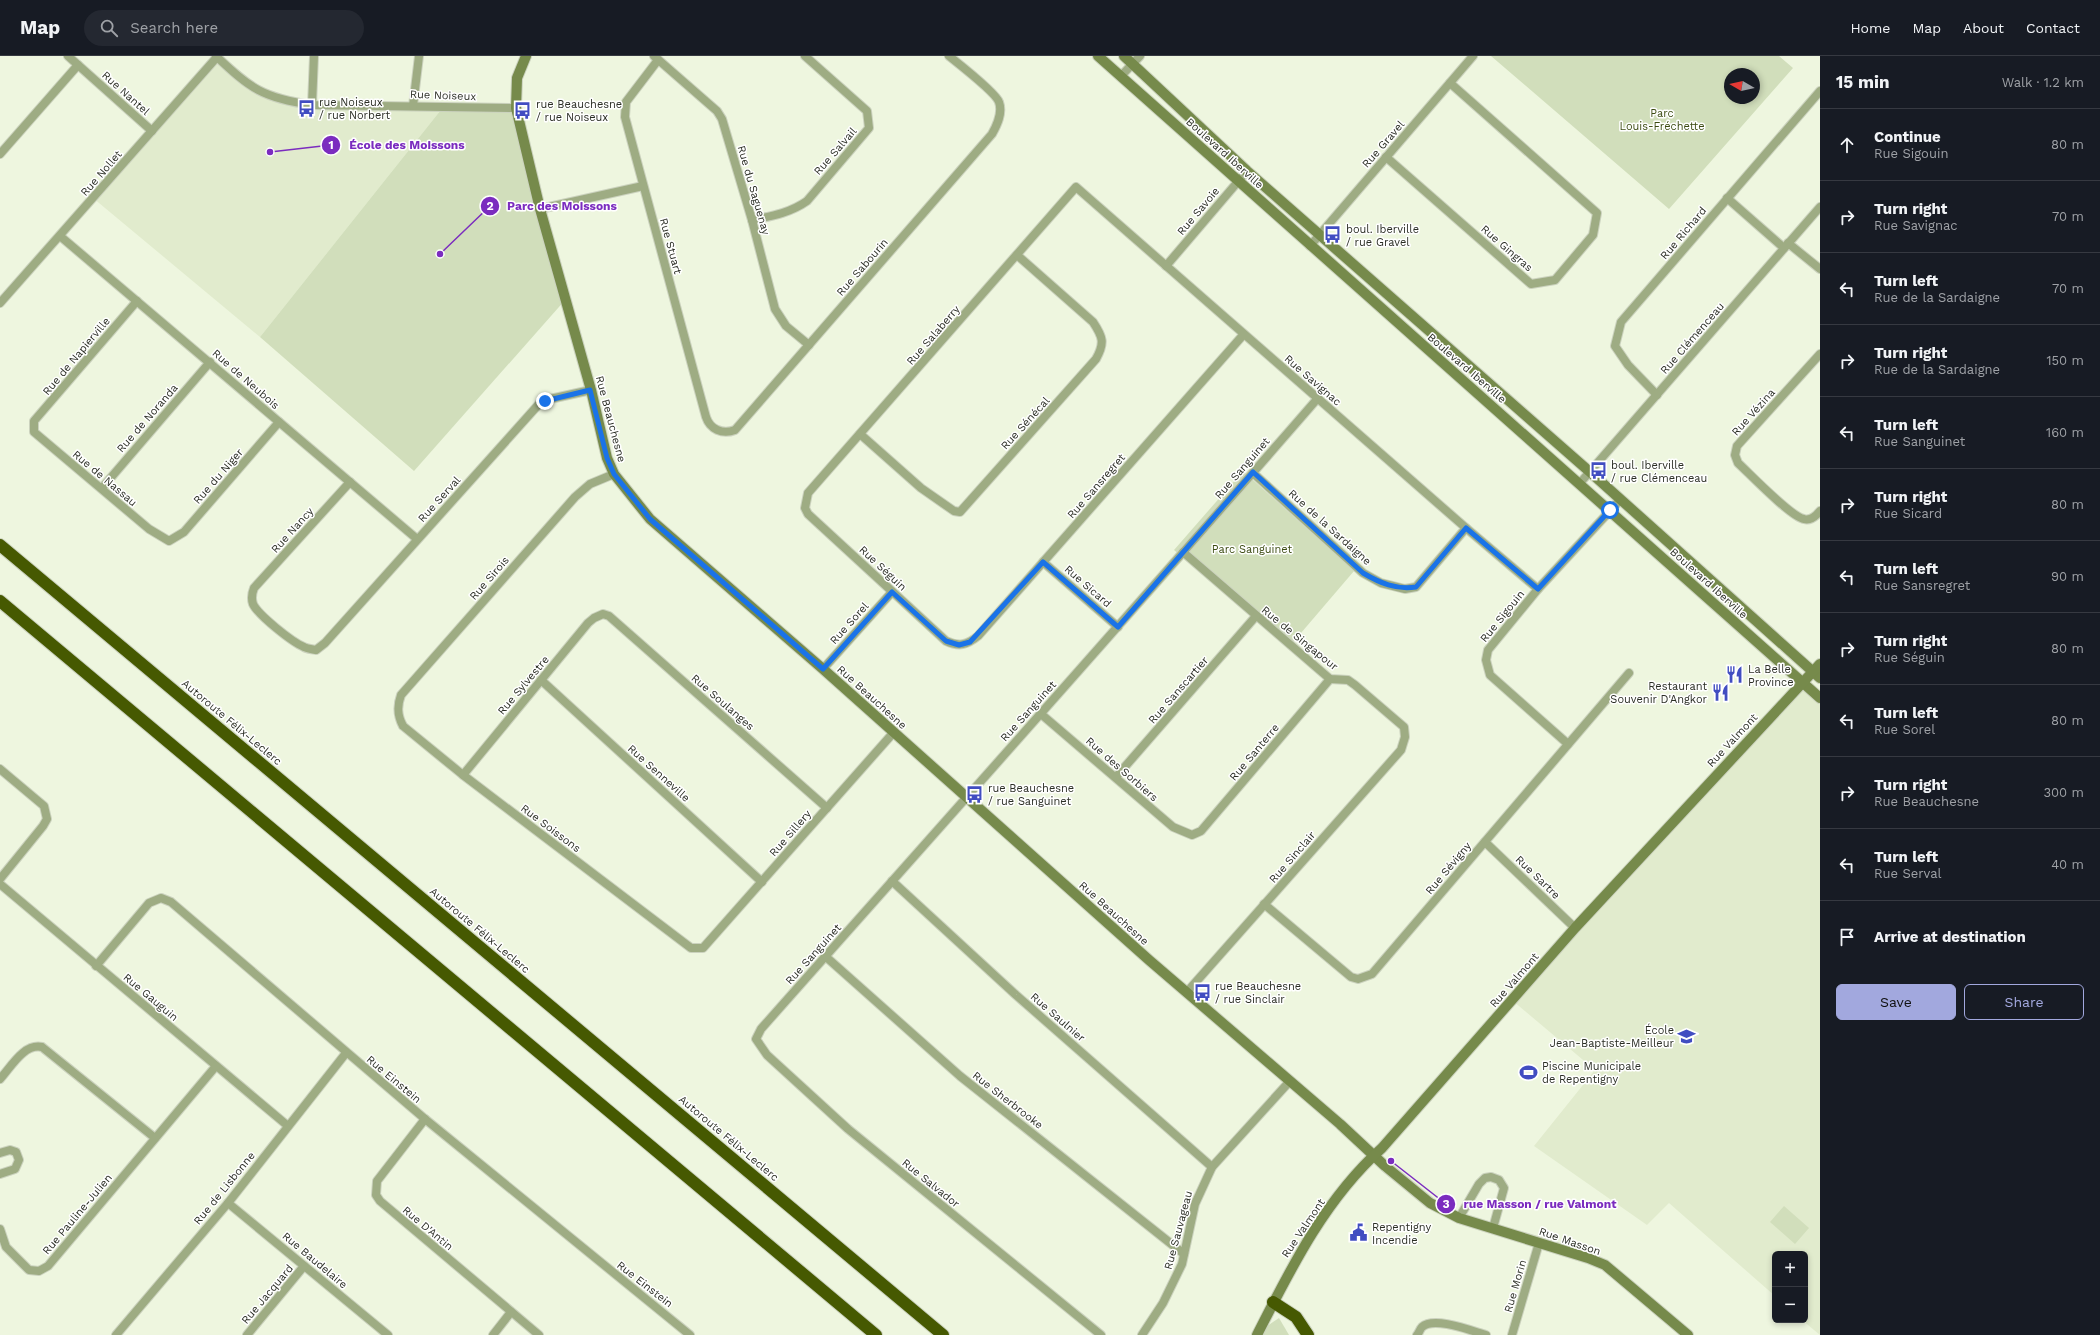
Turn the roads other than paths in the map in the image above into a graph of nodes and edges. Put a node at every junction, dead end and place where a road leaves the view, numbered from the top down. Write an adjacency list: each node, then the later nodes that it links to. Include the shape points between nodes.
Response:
1 (68, 56): 13 (street, Rue Nantel)
2 (216, 56): 17 (street, Rue Noiseux, via 246,83 268,96); 20 (street, Rue Nollet)
3 (314, 56): 17 (street)
4 (419, 56): 18 (street)
5 (526, 56): 19 (street, Rue Beauchesne, via 517,78)
6 (805, 56): 30 (street, Rue Salvail, via 867,111 869,128 807,201 787,213)
7 (949, 56): 41 (street, Rue Sabourin, via 997,98 1001,110 998,122 992,134)
8 (1098, 56): 14 (street, Boulevard Iberville)
9 (1124, 56): 12 (street, Boulevard Iberville)
10 (1473, 56): 15 (street, Rue Gravel)
11 (656, 58): 25 (street, Rue Stuart, via 626,102 625,117); 30 (street, Rue du Saguenay, via 717,111 722,119)
12 (1136, 60): 14 (street); 23 (street, Boulevard Iberville)
13 (78, 65): 20 (street, Rue Nantel); 21 (street)
14 (1122, 76): 24 (street, Boulevard Iberville)
15 (1450, 83): 22 (street, Rue Gravel); 22 (street, Rue Gingras, via 1597,213 1593,235 1555,280 1531,284)
16 (1820, 91): 27 (street, Rue Richard)
17 (312, 105): 18 (street, Rue Noiseux)
18 (413, 106): 19 (street, Rue Noiseux)
19 (516, 108): 29 (street, Rue Beauchesne)
20 (152, 131): 32 (street, Rue Nollet)
21 (0, 154)
22 (1386, 157): 31 (street, Rue Gravel)
23 (1247, 171): 24 (street, Rue Savoie); 31 (street, Boulevard Iberville)
24 (1238, 181): 34 (street, Boulevard Iberville); 36 (street, Rue Savoie)
25 (643, 186): 29 (street); 49 (street, Rue Stuart, via 706,417 709,425 720,431)
26 (1076, 187): 35 (street, Rue Salaberry); 36 (street, Rue Savignac)
27 (1727, 198): 33 (street); 45 (street, Rue Richard, via 1621,322 1615,346 1628,365)
28 (1820, 207): 33 (street, Rue Clémenceau)
29 (540, 209): 44 (street, Rue Beauchesne)
30 (752, 220): 41 (street, Rue du Saguenay, via 775,309 786,326)
31 (1319, 234): 34 (street, Rue Gravel); 52 (street, Boulevard Iberville)
32 (60, 236): 38 (street, Rue de Neubois); 39 (street, Rue Nollet)
33 (1786, 245): 37 (street); 45 (street, Rue Clémenceau)
34 (1310, 246): 55 (street, Boulevard Iberville)
35 (1017, 255): 50 (street, Rue Salaberry); 50 (street, Rue Sénécal, via 1092,322 1101,334 1102,341 1096,359 960,512 954,511 921,488)
36 (1166, 266): 40 (street, Rue Savignac)
37 (1820, 269)
38 (137, 301): 43 (street, Rue de Neubois); 48 (street, Rue de Napierville, via 34,421)
39 (0, 303)
40 (1244, 334): 46 (street, Rue Savignac); 66 (street, Rue Sansregret)
41 (809, 345): 49 (street, Rue Sabourin, via 735,430)
42 (1820, 354): 60 (street, Rue Vézina, via 1738,446 1735,455 1738,463 1793,513 1805,520 1814,518)
43 (210, 362): 47 (street, Rue de Neubois); 56 (street, Rue de Noranda)
44 (590, 390): 53 (street, Rue Beauchesne, via 607,458); 62 (street, Rue Serval, via 539,404)
45 (1657, 395): 52 (street, Rue Clémenceau)
46 (1318, 398): 51 (street, Rue Sanguinet); 61 (street, Rue Savignac)
47 (279, 422): 54 (street, Rue de Neubois); 63 (street, Rue du Niger, via 184,532)
48 (34, 426): 56 (street, Rue de Nassau, via 34,432)
49 (729, 432)
50 (860, 434): 57 (street, Rue Salaberry)
51 (1253, 472): 61 (street, Rue de la Sardaigne, via 1347,559 1380,584 1405,589 1416,587); 65 (street, Rue Sanguinet)
52 (1590, 472): 55 (street, Rue Clémenceau); 58 (street, Boulevard Iberville)
53 (614, 474): 75 (street, Rue Beauchesne, via 650,519); 82 (street, Rue Sirois, via 590,484 570,502 401,695)
54 (350, 482): 62 (street, Rue de Neubois); 74 (street, Rue Nancy, via 252,593 254,605 293,640 310,649)
55 (1580, 483): 59 (street, Boulevard Iberville)
56 (102, 488): 63 (street, Rue de Nassau, via 149,529)
57 (806, 497): 68 (street, Rue Séguin, via 805,508 808,514)
58 (1620, 500): 59 (street, Rue Sigouin); 76 (street, Boulevard Iberville)
59 (1610, 510): 67 (street, Rue Sigouin); 80 (street, Boulevard Iberville)
60 (1820, 511)
61 (1466, 528): 67 (street, Rue Savignac)
62 (417, 539): 74 (street, Rue Serval)
63 (170, 540)
64 (0, 545): 134 (highway, Autoroute Félix-Leclerc)
65 (1183, 552): 71 (street, Rue de Singapour); 72 (street, Rue Sanguinet)
66 (1043, 562): 72 (street, Rue Sicard); 73 (street, Rue Sansregret, via 978,636)
67 (1538, 589): 86 (street, Rue Sigouin, via 1488,650 1486,660 1490,674)
68 (892, 592): 73 (street, Rue Séguin, via 946,641); 75 (street, Rue Sorel)
69 (0, 601): 125 (highway)
70 (603, 614): 79 (street, Rue Sylvestre, via 588,624); 91 (street, Rue Soulanges, via 610,616)
71 (1256, 616): 78 (street, Rue de Singapour); 89 (street, Rue Sanscartier)
72 (1118, 627): 83 (street, Rue Sanguinet)
73 (959, 645)
74 (320, 648)
75 (823, 669): 84 (street, Rue Beauchesne)
76 (1818, 671): 80 (street, Rue Valmont)
77 (1629, 673): 86 (street, Rue Sévigny)
78 (1330, 679): 85 (street, Rue de Singapour, via 1348,680 1404,727); 92 (street, Rue Santerre, via 1202,831)
79 (541, 680): 88 (street, Rue Sylvestre); 96 (street, Rue Senneville)
80 (1803, 683): 81 (street, Boulevard Iberville); 99 (street, Rue Valmont)
81 (1820, 698)
82 (398, 711): 88 (street, Rue Soissons, via 404,726)
83 (1040, 714): 89 (street, Rue des Sorbiers); 90 (street, Rue Sanguinet)
84 (894, 732): 90 (street, Rue Beauchesne); 91 (street, Rue Sillery)
85 (1406, 732): 98 (street, Rue Sinclair, via 1401,750)
86 (1568, 744): 93 (street, Rue Sévigny)
87 (0, 769): 94 (street, via 44,806 47,819)
88 (463, 774): 100 (street, Rue Soissons, via 670,933 692,948)
89 (1116, 777): 92 (street, Rue des Sorbiers, via 1173,827)
90 (965, 797): 95 (street, Rue Sanguinet); 103 (street, Rue Beauchesne)
91 (827, 808): 96 (street, Rue Sillery)
92 (1192, 835)
93 (1485, 842): 98 (street, Rue Sévigny, via 1372,974 1358,978 1351,976); 99 (street, Rue Sartre)
94 (0, 879)
95 (892, 881): 101 (street, Rue Sanguinet); 114 (street, Rue Saulnier, via 1016,995)
96 (762, 882): 100 (street, Rue Sillery)
97 (0, 884): 102 (street, Rue Gauguin)
98 (1264, 904): 103 (street, Rue Sinclair)
99 (1576, 928): 113 (street, Rue Valmont)
100 (703, 948)
101 (825, 956): 104 (street, Rue Sanguinet, via 761,1029); 121 (street, Rue Sherbrooke, via 960,1076)
102 (96, 966): 105 (street, Rue Einstein, via 149,903 160,898 171,902); 106 (street, Rue Gauguin)
103 (1187, 992): 108 (street, Rue Beauchesne)
104 (756, 1039): 135 (street, Rue Salvador, via 767,1055 848,1129)
105 (346, 1053): 109 (street, Rue Einstein); 110 (street, Rue de Lisbonne)
106 (216, 1066): 110 (street, Rue Gauguin); 111 (street, Rue Pauline-Julien)
107 (0, 1079): 111 (street, via 27,1049 35,1045 42,1047)
108 (1290, 1081): 113 (street, Rue Beauchesne); 114 (street, Rue Sauvageau)
109 (425, 1119): 124 (street, Rue D'Antin, via 378,1181 376,1195); 131 (street, Rue Einstein)
110 (288, 1126): 116 (street, Rue de Lisbonne)
111 (155, 1138): 119 (street, Rue Pauline-Julien, via 48,1266 39,1271 29,1270 6,1247)
112 (0, 1153): 115 (street, via 10,1150 16,1152 19,1160 14,1169)
113 (1373, 1155): 117 (street, Rue Masson, via 1438,1209); 123 (street, Rue Valmont, via 1315,1228)
114 (1212, 1167): 121 (street, Rue Sauvageau, via 1195,1204)
115 (0, 1174)
116 (228, 1203): 122 (street, Rue Baudelaire); 126 (street, Rue de Lisbonne)
117 (1459, 1218): 118 (street, Rue Masson); 118 (street, via 1479,1184 1485,1178 1491,1177 1499,1180 1504,1188)
118 (1493, 1228): 120 (street, Rue Masson)
119 (0, 1229)
120 (1539, 1242): 141 (street, Rue Morin); 142 (street, Rue Masson, via 1605,1265)
121 (1184, 1254): 136 (street, Rue Sauvageau, via 1175,1282)
122 (304, 1266): 127 (street, Rue Jacquard); 128 (street, Rue Baudelaire)
123 (1273, 1302): 137 (street, Rue Valmont); 138 (highway, via 1296,1317)
124 (511, 1312): 129 (street); 130 (street, Rue D'Antin)
125 (851, 1314): 132 (highway); 133 (highway)
126 (116, 1335)
127 (247, 1335)
128 (388, 1335)
129 (493, 1335)
130 (539, 1335)
131 (690, 1335)
132 (870, 1335)
133 (876, 1335)
134 (943, 1335)
135 (1101, 1335)
136 (1142, 1335)
137 (1257, 1335)
138 (1308, 1335)
139 (1417, 1335): 140 (street, via 1422,1327 1442,1323)
140 (1486, 1335)
141 (1512, 1335)
142 (1688, 1335)

